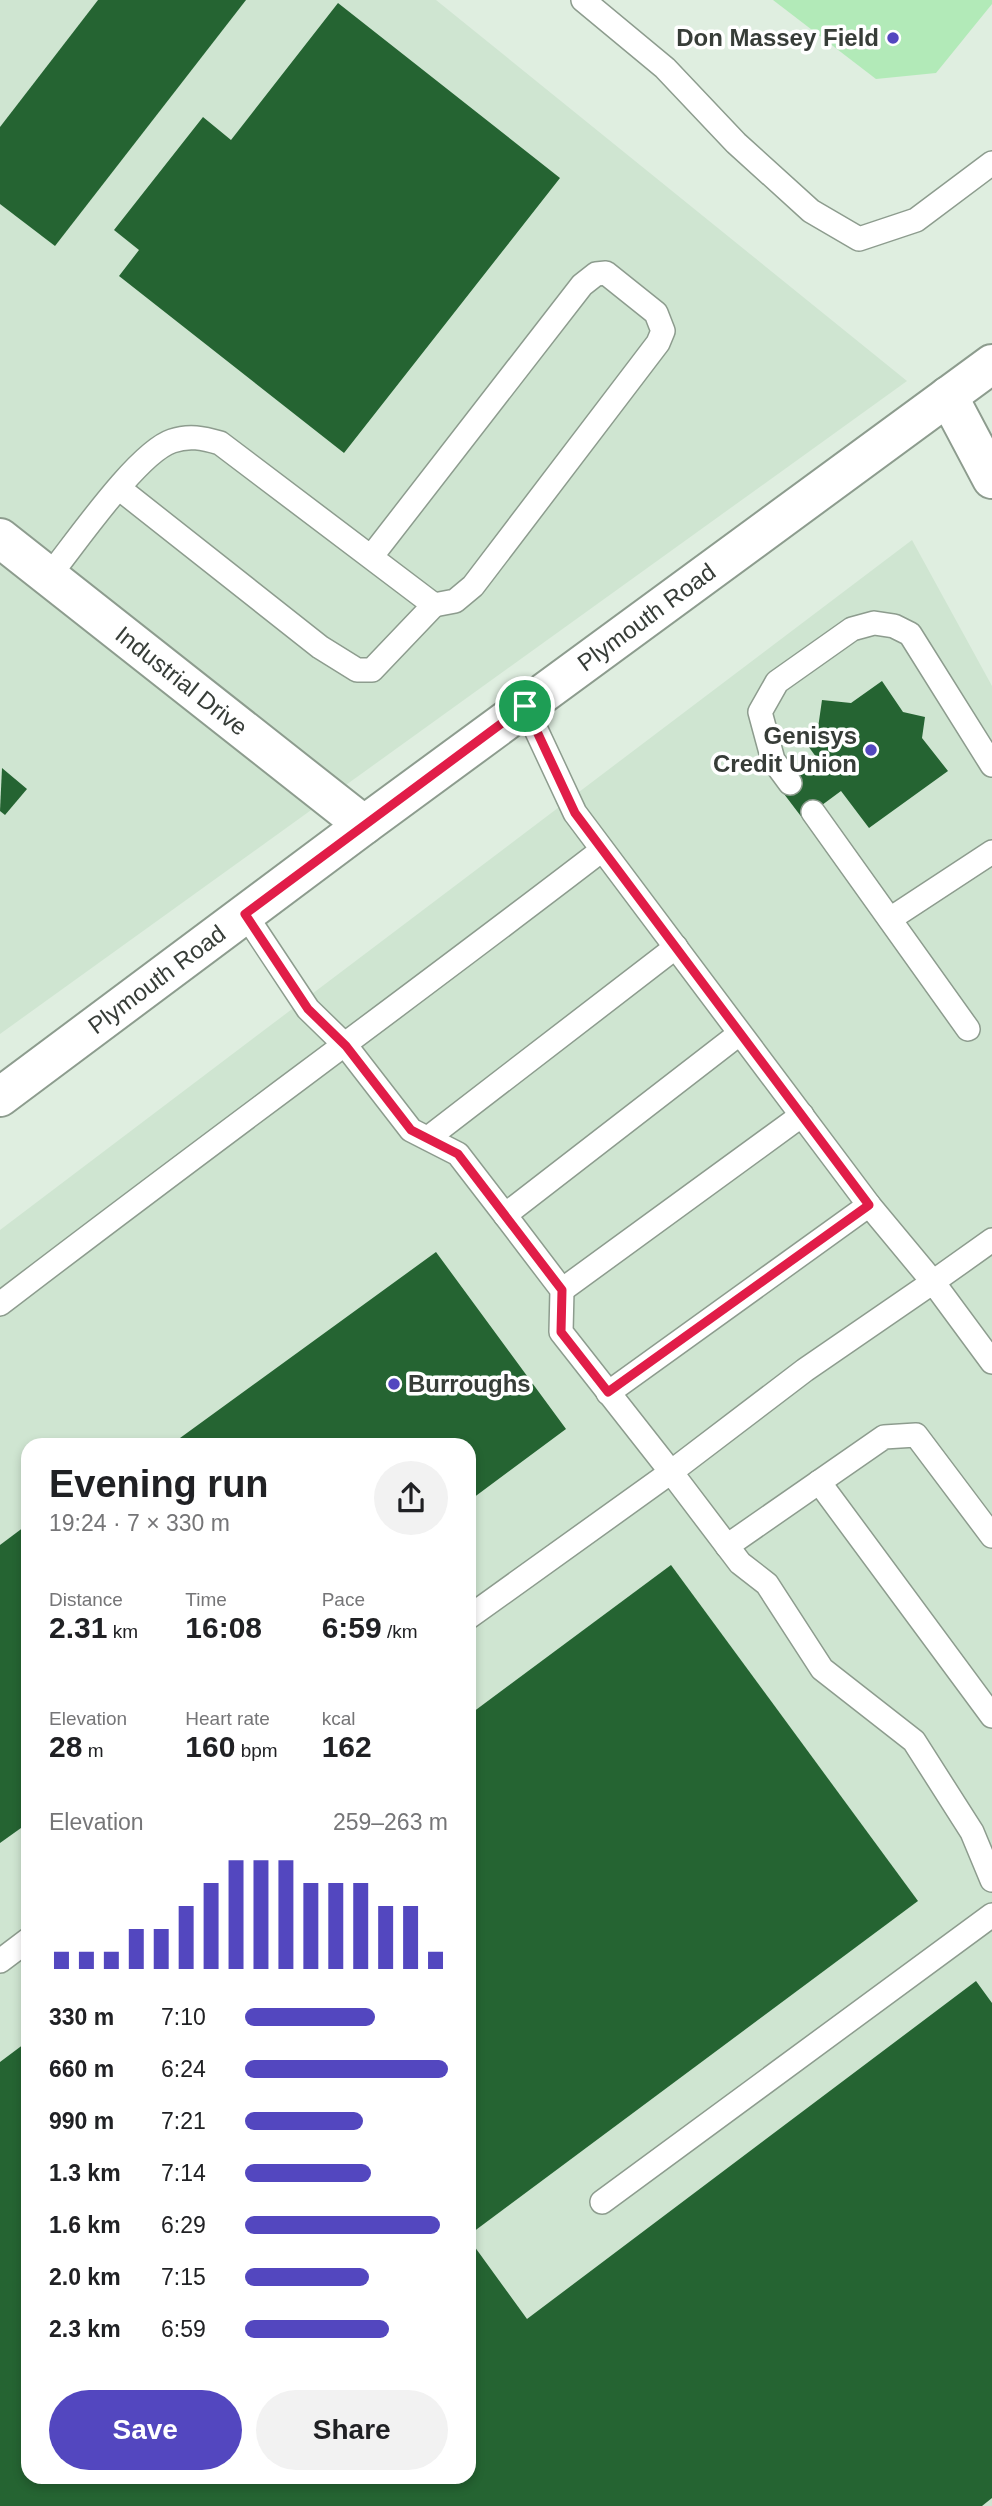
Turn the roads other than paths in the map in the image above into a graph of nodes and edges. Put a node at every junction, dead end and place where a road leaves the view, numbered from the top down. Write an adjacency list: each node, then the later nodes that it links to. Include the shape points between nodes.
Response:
1 (583, 0): 2 (lane, via 665,68 736,144 811,211 859,239 916,220)
2 (992, 163)
3 (992, 364): 4 (main road, Plymouth Road)
4 (948, 396): 5 (main road); 11 (main road, Plymouth Road)
5 (992, 479)
6 (120, 489): 8 (lane, via 153,451 198,436 220,443); 9 (lane); 10 (lane, via 320,647 357,670 372,670)
7 (0, 538): 9 (main road, Industrial Drive)
8 (371, 557): 10 (lane); 10 (lane, via 582,285 596,274 606,273 656,313 663,331 657,343 473,586 455,601)
9 (49, 576): 15 (main road, Industrial Drive)
10 (434, 605)
11 (525, 706): 15 (main road, Plymouth Road); 16 (lane, via 575,813)
12 (992, 765): 13 (lane, via 910,634 874,624 852,629 777,682 760,712 773,760)
13 (790, 783)
14 (813, 812): 19 (lane)
15 (364, 825): 18 (main road, Plymouth Road)
16 (602, 850): 20 (lane); 23 (lane)
17 (992, 852): 19 (lane)
18 (245, 914): 23 (lane, via 308,1009); 24 (main road, Plymouth Road)
19 (890, 919): 21 (lane)
20 (676, 947): 22 (lane); 26 (lane)
21 (968, 1029)
22 (740, 1034): 25 (lane); 28 (lane)
23 (346, 1046): 26 (lane, via 411,1130); 32 (lane)
24 (0, 1097)
25 (802, 1115): 27 (lane); 31 (lane)
26 (428, 1138): 28 (lane, via 458,1154)
27 (869, 1205): 30 (lane); 34 (lane)
28 (505, 1215): 31 (lane)
29 (992, 1240): 30 (lane)
30 (933, 1282): 33 (lane); 35 (lane, via 804,1370)
31 (562, 1290): 34 (lane, via 561,1332)
32 (0, 1304)
33 (992, 1362)
34 (608, 1392): 35 (lane)
35 (671, 1472): 38 (lane); 39 (lane)
36 (819, 1482): 37 (lane, via 884,1437 916,1435); 38 (lane); 40 (lane)
37 (992, 1536)
38 (727, 1546): 41 (lane, via 767,1584 822,1670 914,1741 972,1832)
39 (476, 1612)
40 (992, 1716)
41 (992, 1880)
42 (992, 1915): 45 (lane)
43 (21, 1945): 44 (lane)
44 (0, 1961)
45 (602, 2202)

